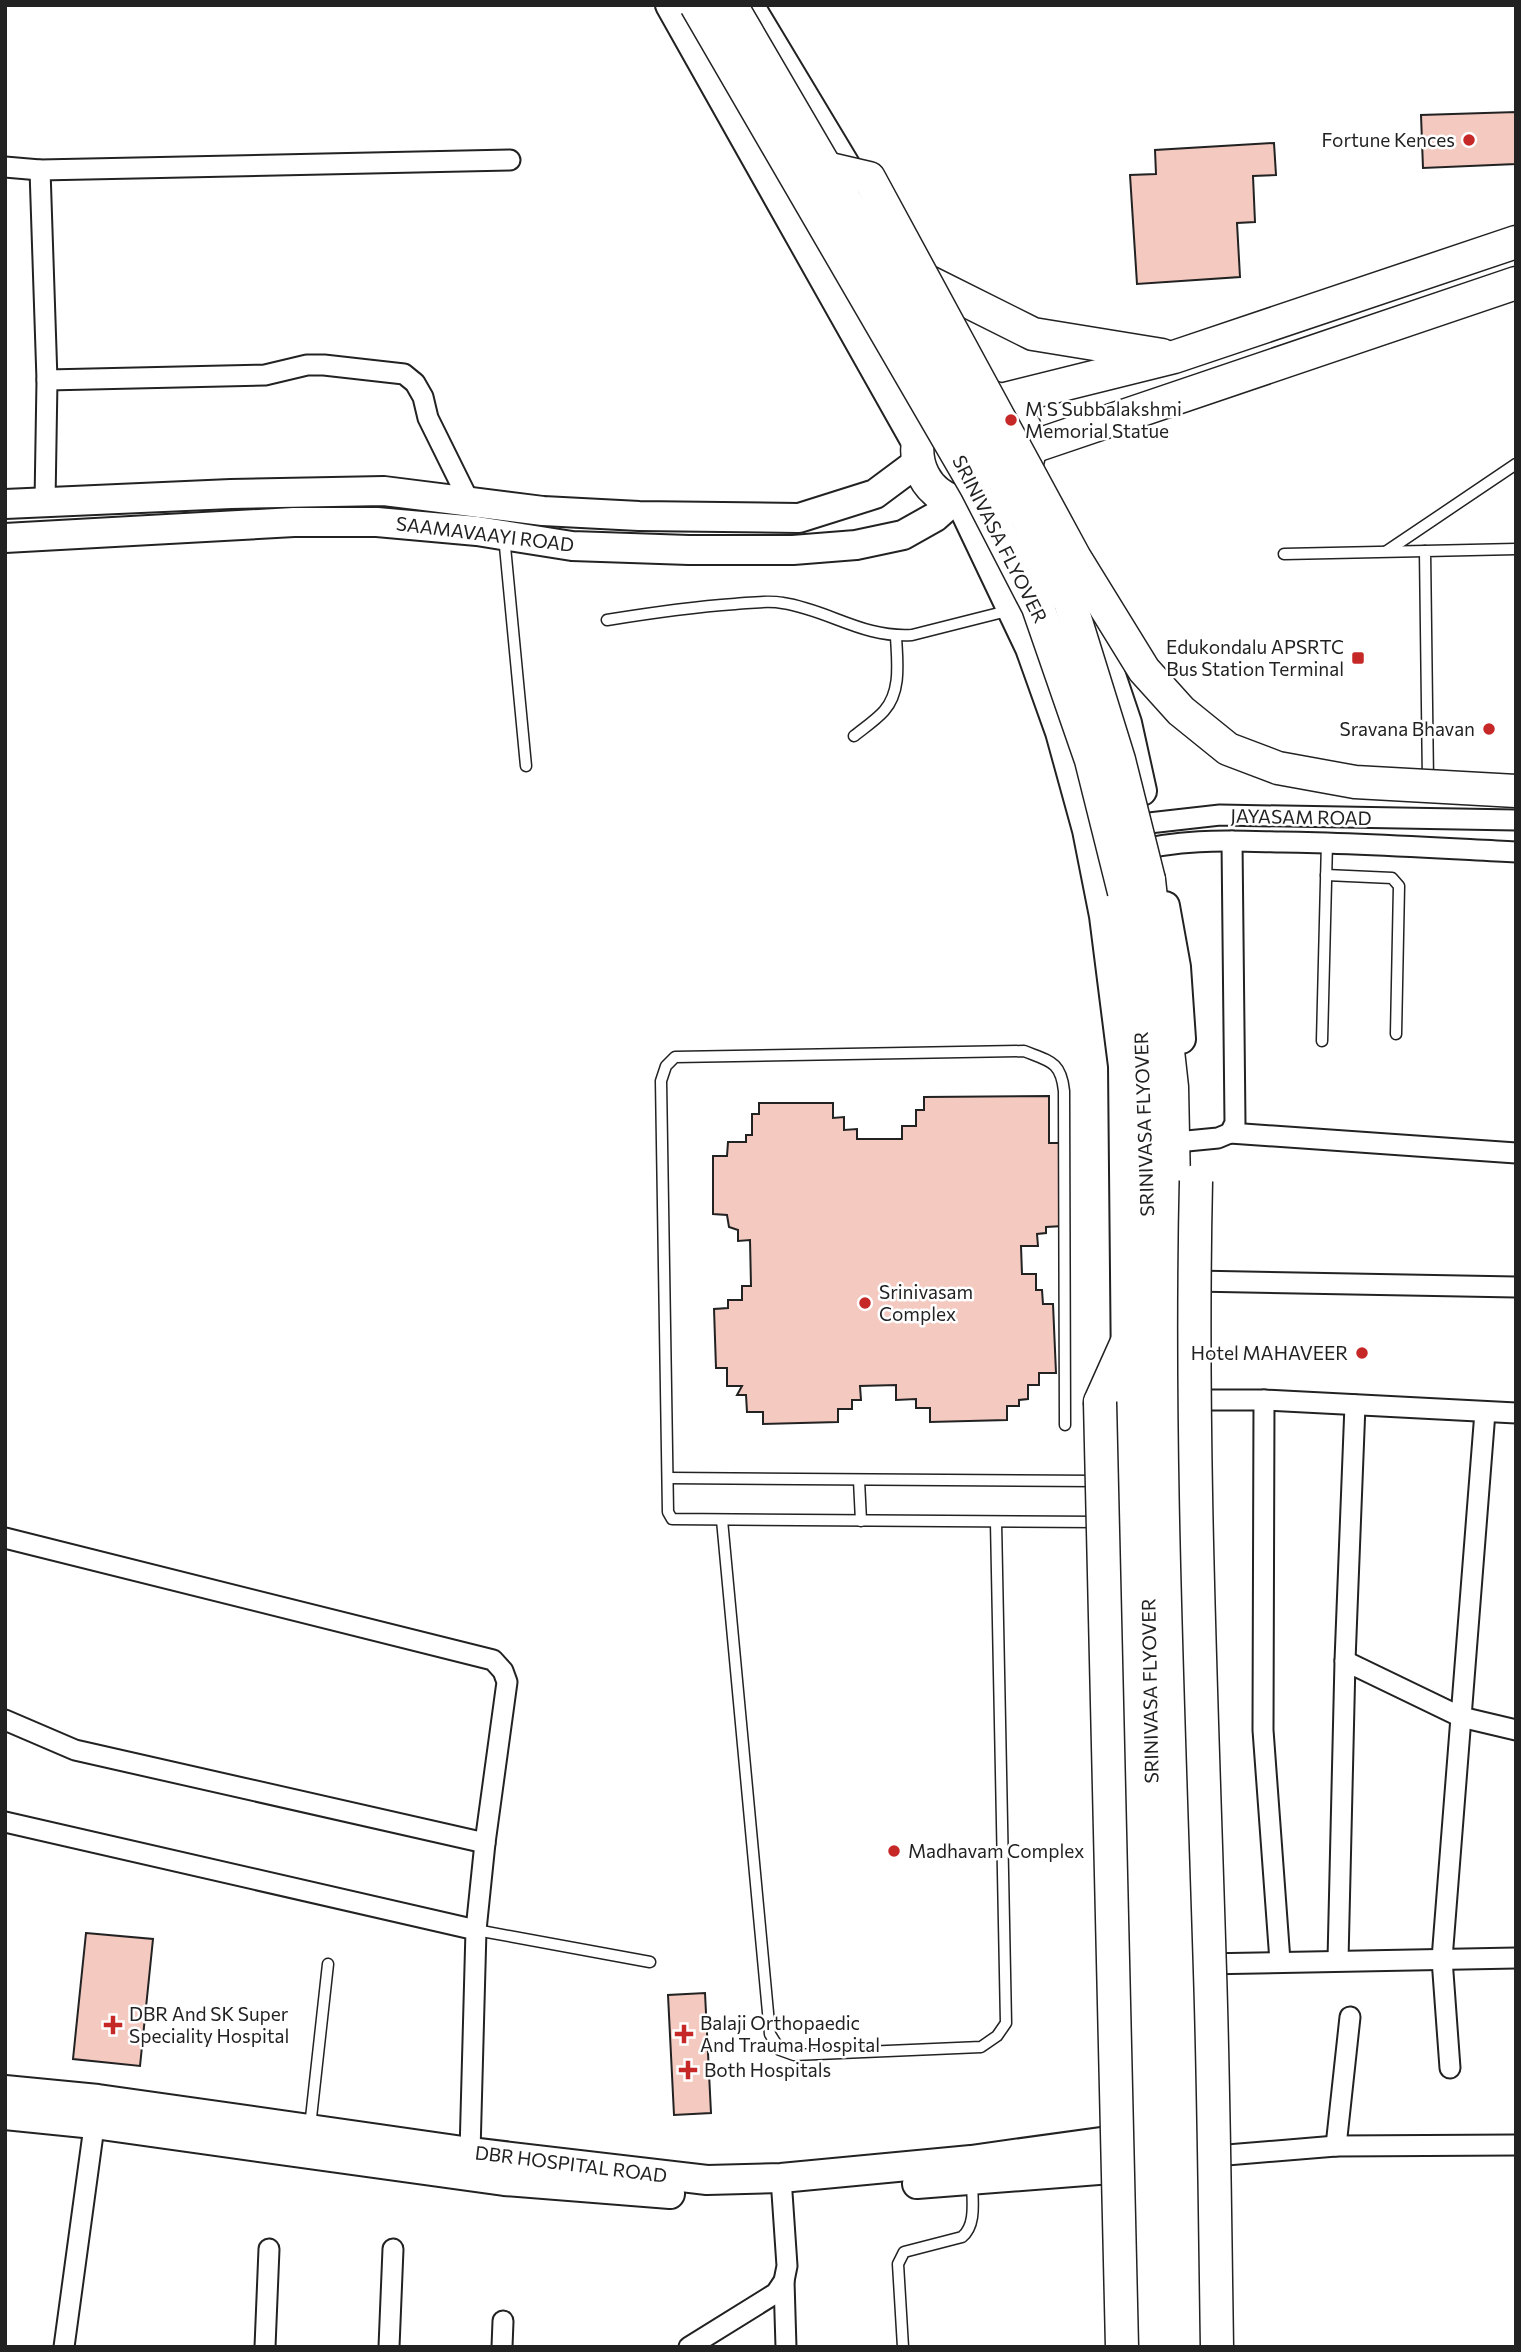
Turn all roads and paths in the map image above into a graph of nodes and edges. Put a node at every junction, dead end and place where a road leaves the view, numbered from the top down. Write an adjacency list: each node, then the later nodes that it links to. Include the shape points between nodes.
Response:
1 (670, 5): 15 (street)
2 (696, 5): 105 (main road, SRINIVASA FLYOVER, bridge, via 976,487 1038,607 1091,760 1124,892 1139,996 1147,1136)
3 (731, 5): 7 (main road, SRINIVASA FLYOVER, bridge)
4 (749, 5): 10 (street)
5 (510, 160): 8 (street)
6 (5, 167): 8 (street)
7 (826, 168): 34 (main road, bridge, via 869,178 1075,558 1144,670 1198,726 1228,749 1278,768 1355,782); 106 (main road, SRINIVASA FLYOVER, bridge, via 1028,519 1070,602 1119,760 1149,880 1173,1114)
8 (40, 170): 13 (street)
9 (1516, 242): 12 (main road)
10 (910, 272): 12 (main road, via 1033,334); 14 (street)
11 (1516, 283): 16 (main road)
12 (1174, 357): 14 (main road)
13 (47, 380): 18 (street, via 265,375 307,365 404,374 423,397 428,418); 19 (street)
14 (992, 397): 15 (main road, via 964,393 932,410 922,426); 16 (main road, via 1020,417 1029,439)
15 (918, 453): 18 (street, SAAMAVAAYI ROAD, via 874,494 799,518 639,516 543,511); 20 (main road, via 925,479 938,493)
16 (1028, 456): 20 (main road, via 1008,493 986,504); 36 (street, via 1083,592 1127,723)
17 (1516, 464): 25 (lane)
18 (470, 501): 19 (street, SAAMAVAAYI ROAD, via 384,491)
19 (45, 502): 21 (street, SAAMAVAAYI ROAD)
20 (957, 502): 22 (street, SAAMAVAAYI ROAD, via 903,534 856,545 793,550 572,546); 28 (street)
21 (5, 504)
22 (504, 536): 23 (street, SAAMAVAAYI ROAD, via 377,522 294,522); 32 (lane)
23 (5, 538)
24 (1516, 549): 26 (lane)
25 (1387, 551): 26 (lane); 27 (lane)
26 (1425, 551): 33 (lane, via 1428,783)
27 (1284, 554)
28 (1011, 610): 30 (lane); 39 (street, via 1030,648 1059,732)
29 (607, 620): 30 (lane, via 688,607 783,603)
30 (896, 636): 31 (lane, via 893,698)
31 (855, 736)
32 (526, 766)
33 (1516, 782)
34 (1516, 791)
35 (1516, 820): 36 (street, JAYASAM ROAD, via 1220,816)
36 (1151, 834): 37 (street, JAYASAM ROAD, via 1185,842); 39 (street, JAYASAM ROAD); 39 (street, JAYASAM ROAD); 46 (street, via 1176,967)
37 (1232, 841): 38 (street, JAYASAM ROAD); 44 (street, via 1235,1124)
38 (1327, 842): 40 (street, JAYASAM ROAD); 41 (lane)
39 (1091, 849): 49 (street, via 1123,1066)
40 (1516, 852)
41 (1326, 875): 42 (lane, via 1392,878 1399,886); 43 (lane)
42 (1396, 1034)
43 (1322, 1041)
44 (1230, 1133): 45 (street); 46 (street)
45 (1516, 1153)
46 (1189, 1160): 47 (main road, bridge); 77 (street, via 1185,1521)
47 (1194, 1280): 48 (street); 50 (main road, bridge)
48 (1516, 1287)
49 (1126, 1344): 58 (street); 103 (main road, bridge, via 1100,1402)
50 (1195, 1400): 51 (street); 108 (main road, bridge)
51 (1264, 1400): 52 (street); 74 (street, via 1263,1730)
52 (1355, 1405): 53 (street); 64 (street)
53 (1485, 1412): 54 (street); 65 (street)
54 (1516, 1413)
55 (1065, 1425): 56 (lane, via 1064,1091 1055,1063 1024,1051 675,1057 661,1081)
56 (668, 1478): 57 (lane); 59 (lane, via 668,1512 673,1519)
57 (859, 1479): 58 (lane); 60 (lane)
58 (1127, 1481): 62 (street)
59 (722, 1520): 60 (lane); 61 (lane, via 770,2034 780,2050 794,2055 981,2047 1006,2023)
60 (861, 1521): 61 (lane)
61 (996, 1522): 62 (lane)
62 (1127, 1522): 84 (street)
63 (5, 1538): 69 (street, via 493,1660 507,1682)
64 (1345, 1661): 65 (street); 73 (street)
65 (1461, 1717): 67 (street); 72 (street)
66 (5, 1720): 69 (street, via 75,1750)
67 (1516, 1730)
68 (5, 1822): 70 (street)
69 (485, 1843): 70 (street)
70 (476, 1930): 75 (lane); 87 (street)
71 (1516, 1958): 72 (street)
72 (1442, 1959): 73 (street); 79 (street)
73 (1338, 1960): 74 (street)
74 (1280, 1961): 77 (street)
75 (650, 1962)
76 (328, 1964): 83 (lane)
77 (1190, 1964): 88 (street)
78 (1350, 2017): 86 (street)
79 (1450, 2068)
80 (5, 2090): 81 (street, DBR HOSPITAL ROAD)
81 (96, 2112): 82 (street, DBR HOSPITAL ROAD); 83 (street, DBR HOSPITAL ROAD); 91 (street, DBR HOSPITAL ROAD, via 504,2181 687,2195); 96 (street)
82 (5, 2115)
83 (309, 2131): 87 (street, DBR HOSPITAL ROAD)
84 (1138, 2137): 89 (street); 91 (street, DBR HOSPITAL ROAD)
85 (1516, 2145): 86 (street)
86 (1336, 2146): 88 (street)
87 (470, 2152): 91 (street, DBR HOSPITAL ROAD)
88 (1195, 2158): 107 (street)
89 (1137, 2167): 90 (street, DBR HOSPITAL ROAD); 104 (street)
90 (972, 2180): 91 (street, DBR HOSPITAL ROAD); 102 (lane, via 969,2232 900,2257)
91 (782, 2187): 94 (street, via 788,2266)
92 (269, 2249): 97 (street)
93 (393, 2249): 98 (street)
94 (784, 2281): 100 (street, via 775,2293); 101 (street)
95 (503, 2321): 99 (street)
96 (64, 2347)
97 (265, 2347)
98 (388, 2347)
99 (502, 2347)
100 (689, 2347)
101 (786, 2347)
102 (903, 2347)
103 (1122, 2347)
104 (1136, 2347)
105 (1158, 2347)
106 (1186, 2347)
107 (1201, 2347)
108 (1217, 2347)

